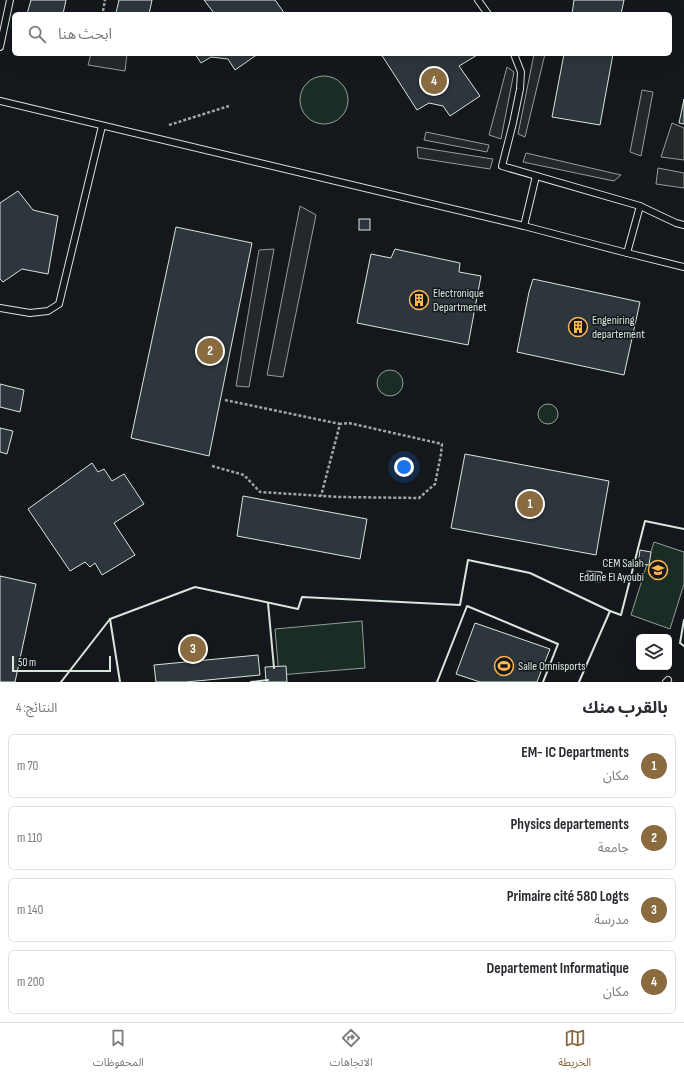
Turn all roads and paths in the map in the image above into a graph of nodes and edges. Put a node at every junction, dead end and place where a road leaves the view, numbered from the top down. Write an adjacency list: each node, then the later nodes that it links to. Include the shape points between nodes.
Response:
1 (10, 0): 6 (lane)
2 (105, 0): 4 (path)
3 (478, 0): 5 (lane)
4 (103, 11)
5 (487, 12)
6 (0, 47)
7 (515, 56): 12 (lane, via 521,72 520,89 502,166)
8 (0, 101): 11 (lane)
9 (229, 106): 10 (path)
10 (169, 125)
11 (102, 126): 15 (lane); 18 (lane, via 58,304 48,311 30,313)
12 (536, 176): 13 (lane); 15 (lane)
13 (640, 206): 14 (lane); 16 (lane)
14 (684, 225)
15 (524, 226): 16 (lane)
16 (627, 253): 17 (lane)
17 (684, 267)
18 (0, 308)
19 (225, 400): 20 (path)
20 (340, 424): 22 (path); 22 (path, via 349,423 442,444 435,484 419,498)
21 (212, 466): 22 (path, via 244,475 260,492)
22 (321, 496)

